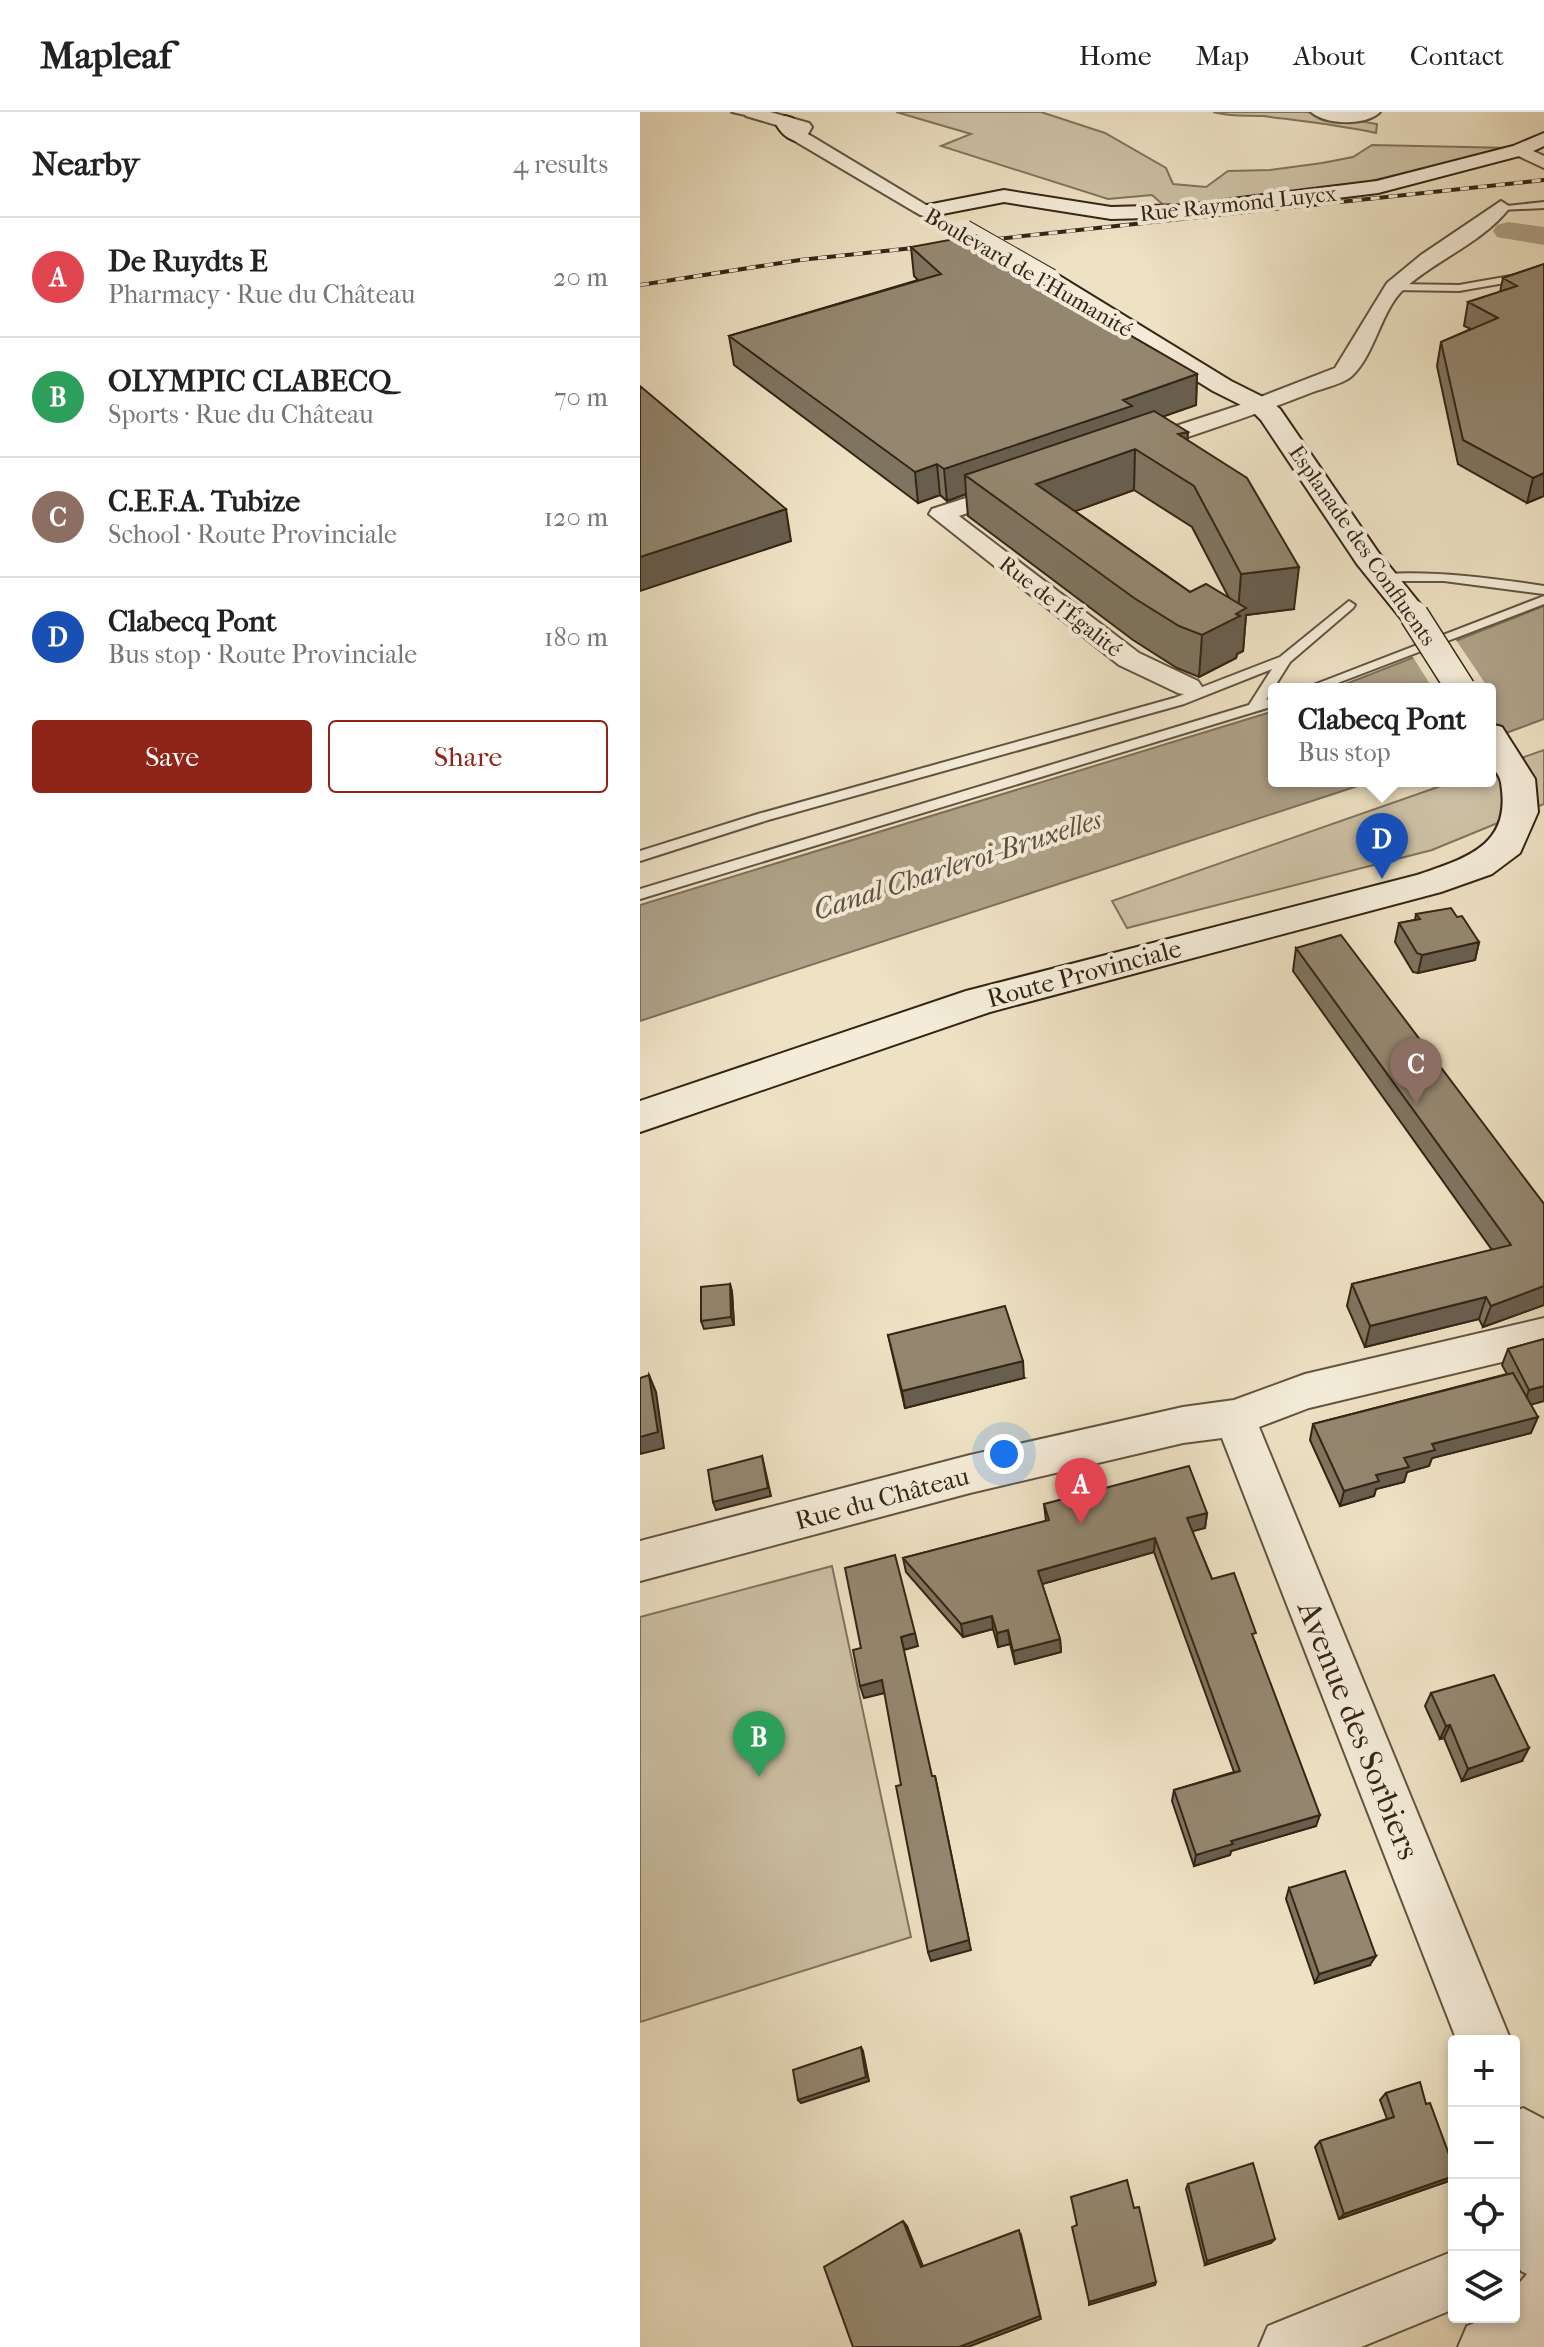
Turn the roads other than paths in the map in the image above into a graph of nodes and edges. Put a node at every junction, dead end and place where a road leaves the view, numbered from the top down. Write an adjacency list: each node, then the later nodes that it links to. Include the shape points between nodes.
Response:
1 (736, 112): 5 (lane)
2 (1319, 112): 3 (street, via 1359,117)
3 (1372, 112)
4 (821, 117): 5 (street)
5 (783, 121): 12 (street, Boulevard de l'Humanité)
6 (1544, 139): 7 (main road, Rue Raymond Luycx)
7 (1520, 150): 8 (street); 9 (main road, Rue Raymond Luycx)
8 (1544, 164): 9 (main road, Rue Raymond Luycx)
9 (1455, 168): 12 (main road, Rue Raymond Luycx, via 1378,187 1156,214 1090,211 1004,196)
10 (1544, 205): 11 (lane)
11 (1501, 207): 14 (street)
12 (927, 211): 15 (main road, Boulevard de l'Humanité, bridge)
13 (1544, 273): 14 (lane, via 1459,288)
14 (1394, 287): 15 (street, via 1343,373)
15 (1260, 405): 16 (street); 18 (main road, Esplanade des Confluents)
16 (1118, 453)
17 (1030, 484): 27 (street, Rue de l'Égalité, via 941,514 1129,659)
18 (1384, 578): 19 (lane, via 1441,576); 25 (main road, Esplanade des Confluents, bridge)
19 (1544, 590)
20 (1544, 600): 24 (lane)
21 (1349, 605): 22 (lane)
22 (1285, 660): 23 (lane); 32 (lane, via 1179,701)
23 (1270, 683)
24 (1326, 683)
25 (1457, 683)
26 (1268, 686): 29 (lane)
27 (1188, 687)
28 (1268, 704): 29 (lane)
29 (1254, 708): 33 (lane)
30 (1496, 743): 31 (main road, Route Provinciale, via 1515,773 1521,812)
31 (1530, 823): 34 (main road, Route Provinciale, via 1479,866 1428,884 980,1001)
32 (640, 856)
33 (640, 894)
34 (640, 1117)
35 (1544, 1335): 36 (street, Rue du Château, via 1305,1391)
36 (1235, 1418): 37 (street, Rue du Château, via 970,1474); 38 (street, Avenue des Sorbiers)
37 (640, 1561)
38 (1482, 2035)
39 (1527, 2140): 40 (street, via 1527,2212)
40 (1538, 2266): 43 (street, via 1515,2339)
41 (1448, 2282): 42 (street)
42 (1289, 2347)
43 (1488, 2347)

